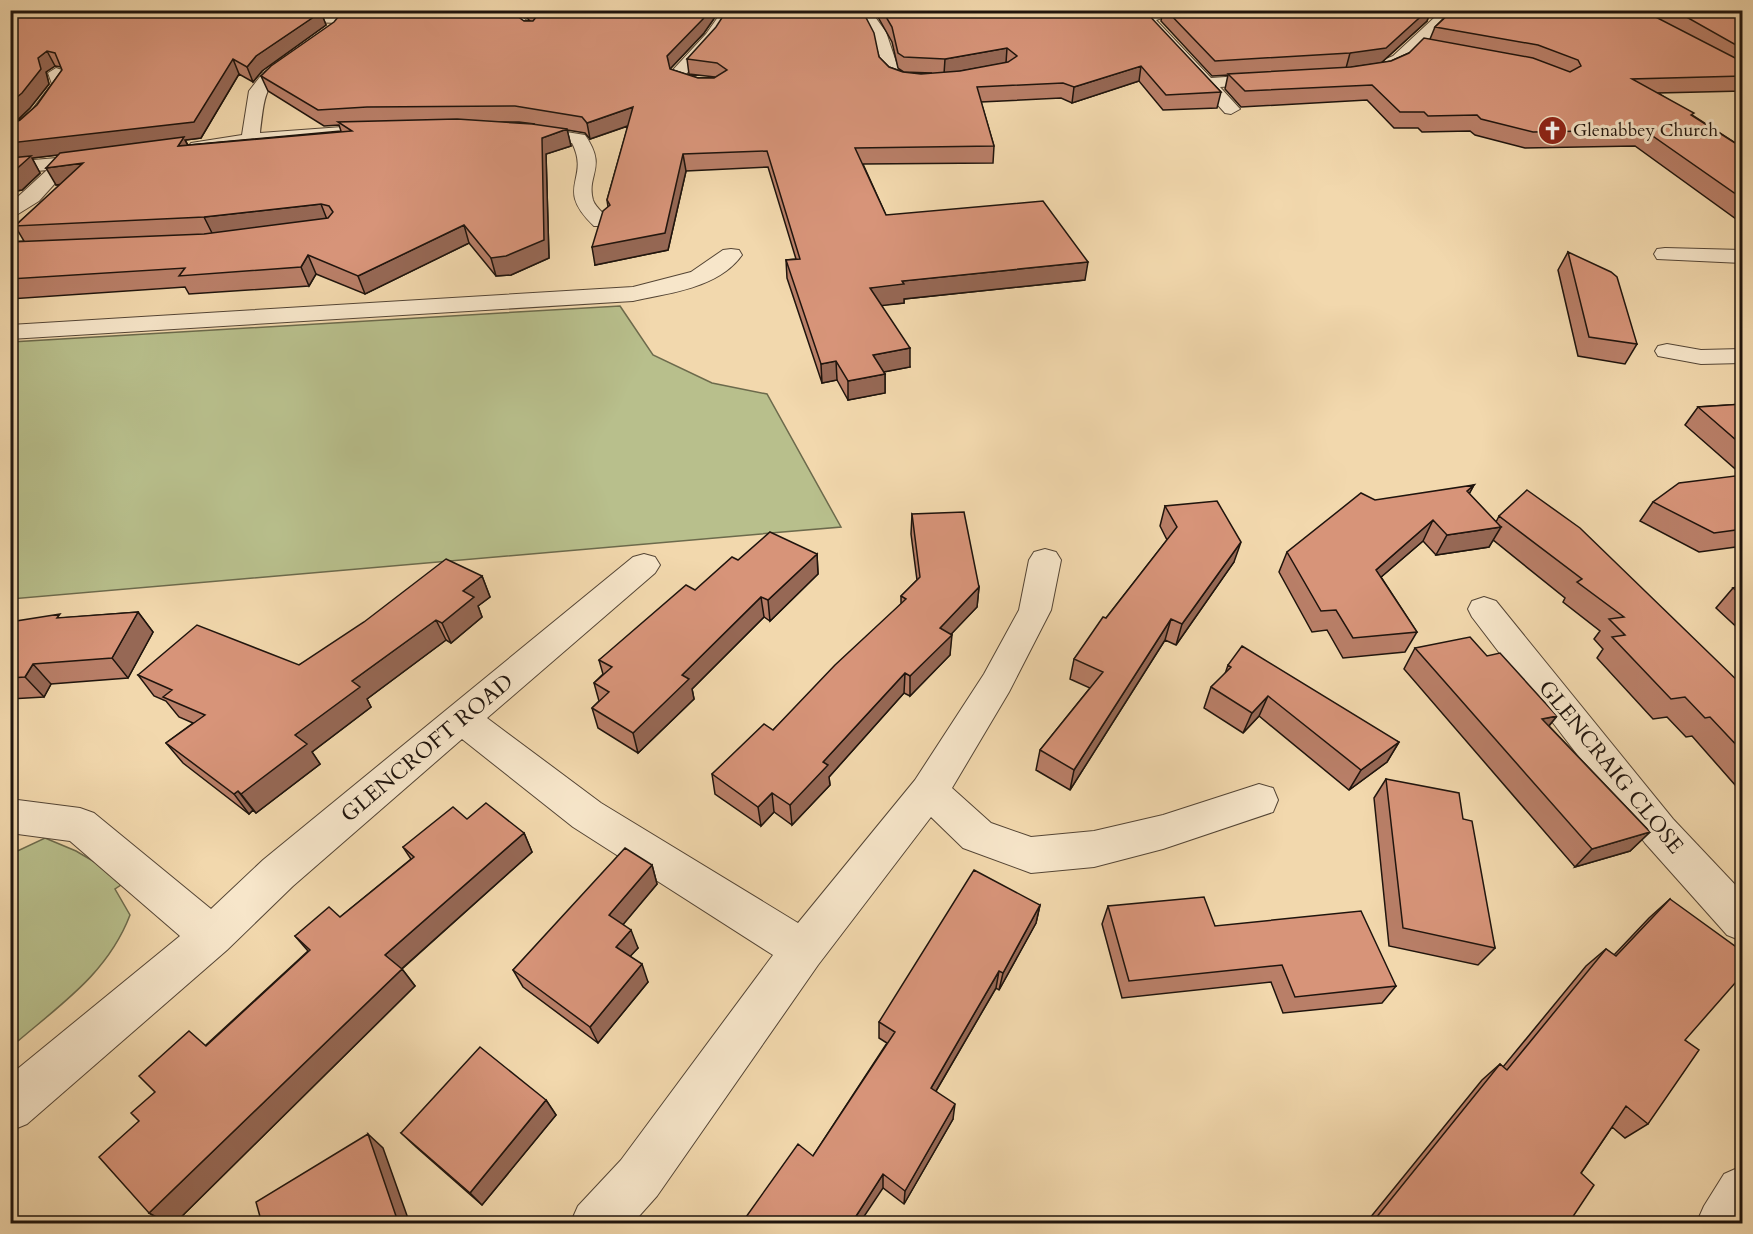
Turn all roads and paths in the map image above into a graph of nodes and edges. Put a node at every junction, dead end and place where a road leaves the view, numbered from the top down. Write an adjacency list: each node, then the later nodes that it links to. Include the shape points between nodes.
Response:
1 (518, 10): 12 (street, via 514,18)
2 (730, 10): 20 (street, via 679,72 679,79 689,84)
3 (887, 10): 6 (street)
4 (1248, 10): 19 (street, via 1149,17)
5 (845, 12): 6 (street)
6 (864, 12): 18 (street, via 878,29 888,69 897,79)
7 (345, 15): 9 (street); 25 (street, via 332,32 288,61 257,91)
8 (1420, 15): 10 (street)
9 (264, 17)
10 (1442, 19): 11 (street); 13 (street)
11 (1460, 21)
12 (531, 30)
13 (1415, 45): 14 (street); 16 (street, via 1386,69)
14 (1437, 50)
15 (56, 73): 24 (street, via 60,84 44,109)
16 (1346, 75)
17 (1289, 78): 19 (street)
18 (936, 81)
19 (1206, 83): 21 (street)
20 (718, 85)
21 (1231, 109)
22 (392, 129): 25 (street)
23 (508, 129): 31 (street, via 579,139 587,156 581,193 588,211)
24 (10, 138)
25 (250, 139): 26 (street)
26 (181, 149)
27 (112, 159): 28 (street)
28 (62, 164): 29 (street); 30 (street, via 40,190)
29 (10, 168)
30 (10, 213)
31 (601, 222)
32 (1665, 254): 34 (street)
33 (731, 255): 36 (street, via 723,264 676,284 633,294)
34 (1734, 257): 35 (street)
35 (1743, 278)
36 (10, 332)
37 (1668, 351): 38 (street, via 1701,357)
38 (1743, 356)
39 (1045, 560): 43 (street, via 1035,610 997,683)
40 (644, 565): 42 (street, GLENCROFT ROAD)
41 (1484, 609): 46 (street, GLENCRAIG CLOSE, via 1659,831)
42 (462, 719): 47 (street, GLENCROFT ROAD, via 278,873); 48 (street, via 587,815)
43 (929, 791): 44 (street, via 977,836 1031,855 1094,849 1152,835); 48 (street)
44 (1259, 800)
45 (10, 816): 47 (street, via 80,825)
46 (1743, 921)
47 (212, 936): 49 (street, GLENCROFT ROAD)
48 (803, 950): 51 (street, via 639,1178)
49 (10, 1107)
50 (1743, 1192): 52 (street)
51 (596, 1224)
52 (1722, 1224)

